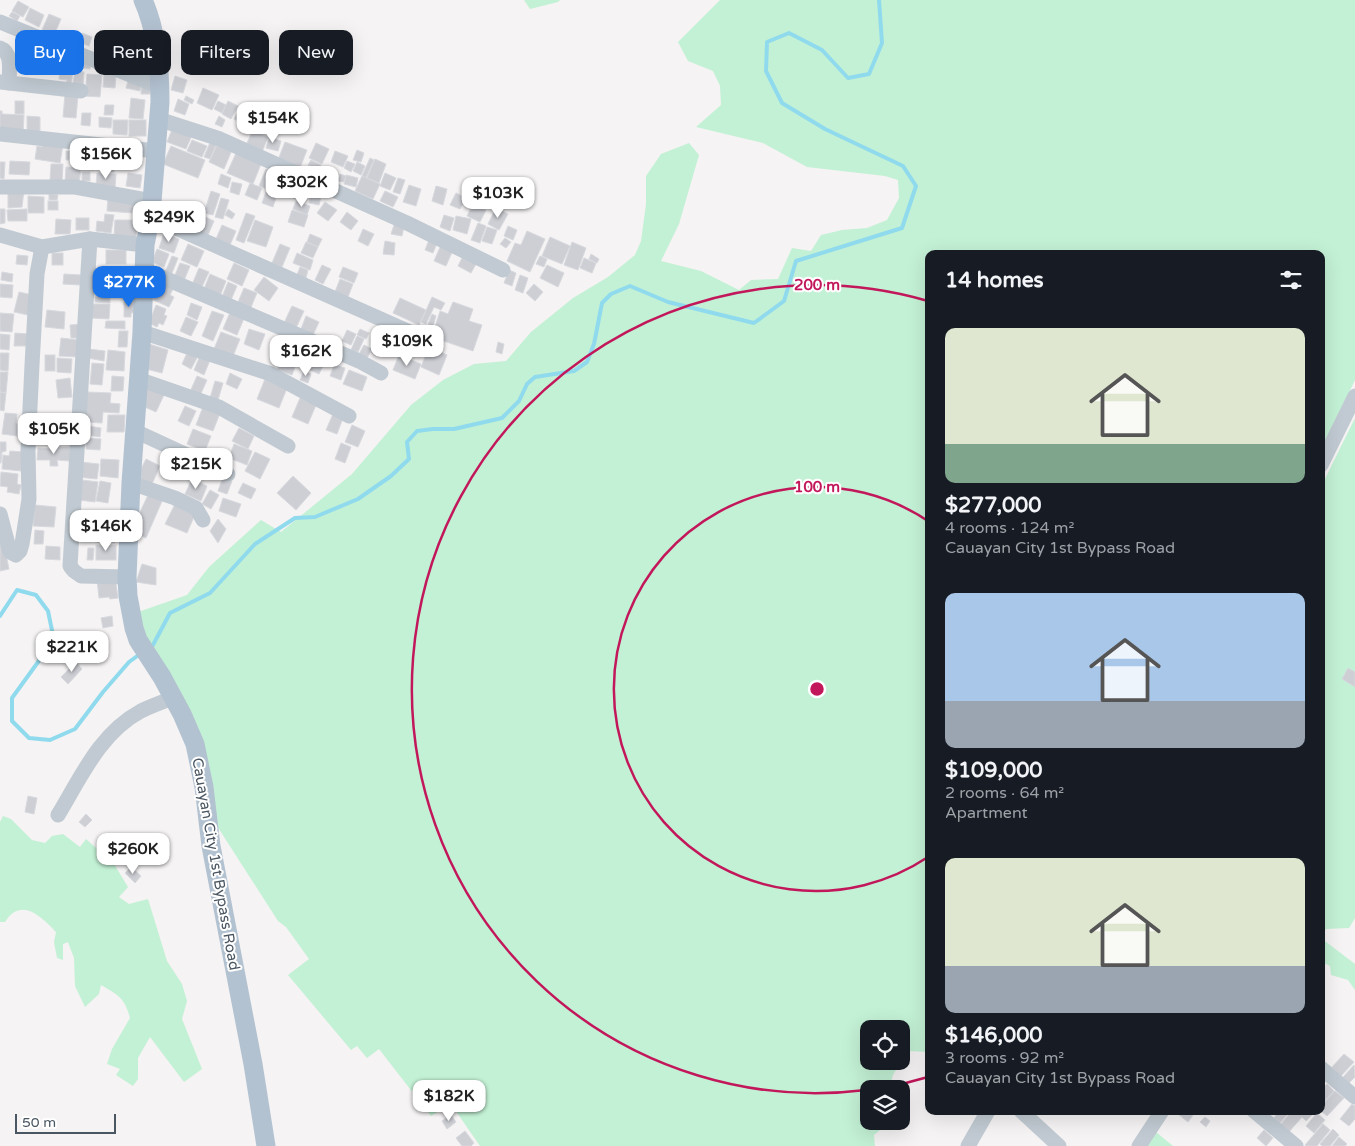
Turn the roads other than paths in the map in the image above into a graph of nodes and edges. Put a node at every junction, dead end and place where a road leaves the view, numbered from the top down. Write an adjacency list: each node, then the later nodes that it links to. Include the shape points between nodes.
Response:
1 (143, 0): 5 (main road, Cauayan City 1st Bypass Road, via 153,25)
2 (0, 22): 5 (street)
3 (0, 48): 4 (street, via 9,56)
4 (5, 82): 6 (street)
5 (160, 87): 7 (main road, Cauayan City 1st Bypass Road)
6 (81, 91)
7 (158, 119): 9 (main road, Cauayan City 1st Bypass Road); 17 (street, via 228,143)
8 (0, 134): 9 (street)
9 (156, 151): 11 (main road, Cauayan City 1st Bypass Road)
10 (0, 187): 11 (street, via 75,187)
11 (152, 209): 14 (main road, Cauayan City 1st Bypass Road); 19 (street)
12 (0, 235): 15 (street)
13 (90, 239): 14 (street); 15 (street); 31 (street, via 70,566 82,576)
14 (144, 245): 16 (main road, Cauayan City 1st Bypass Road)
15 (42, 247): 29 (street, via 37,274 31,374 29,499 22,544 16,555 10,552)
16 (144, 269): 18 (main road, Cauayan City 1st Bypass Road); 20 (street)
17 (503, 270)
18 (142, 332): 21 (main road, Cauayan City 1st Bypass Road); 23 (street, via 272,374)
19 (428, 340)
20 (382, 373)
21 (138, 379): 24 (main road, Cauayan City 1st Bypass Road); 25 (street, via 219,407)
22 (1355, 396): 26 (street)
23 (349, 416)
24 (135, 431): 27 (street); 28 (main road, Cauayan City 1st Bypass Road)
25 (288, 446)
26 (1325, 457)
27 (228, 474)
28 (131, 483): 30 (street, via 196,508); 31 (main road, Cauayan City 1st Bypass Road)
29 (0, 514)
30 (203, 520)
31 (128, 576): 32 (main road, Cauayan City 1st Bypass Road, via 138,640)
32 (173, 698): 33 (street, via 141,711 108,736); 41 (main road, Cauayan City 1st Bypass Road, via 194,744 204,787)
33 (58, 815)
34 (1325, 1072): 35 (street)
35 (1355, 1098)
36 (986, 1115): 42 (street)
37 (1025, 1115): 40 (street)
38 (1159, 1115): 43 (street)
39 (1259, 1115): 44 (street)
40 (1058, 1145)
41 (266, 1146)
42 (968, 1146)
43 (1139, 1146)
44 (1296, 1146)

